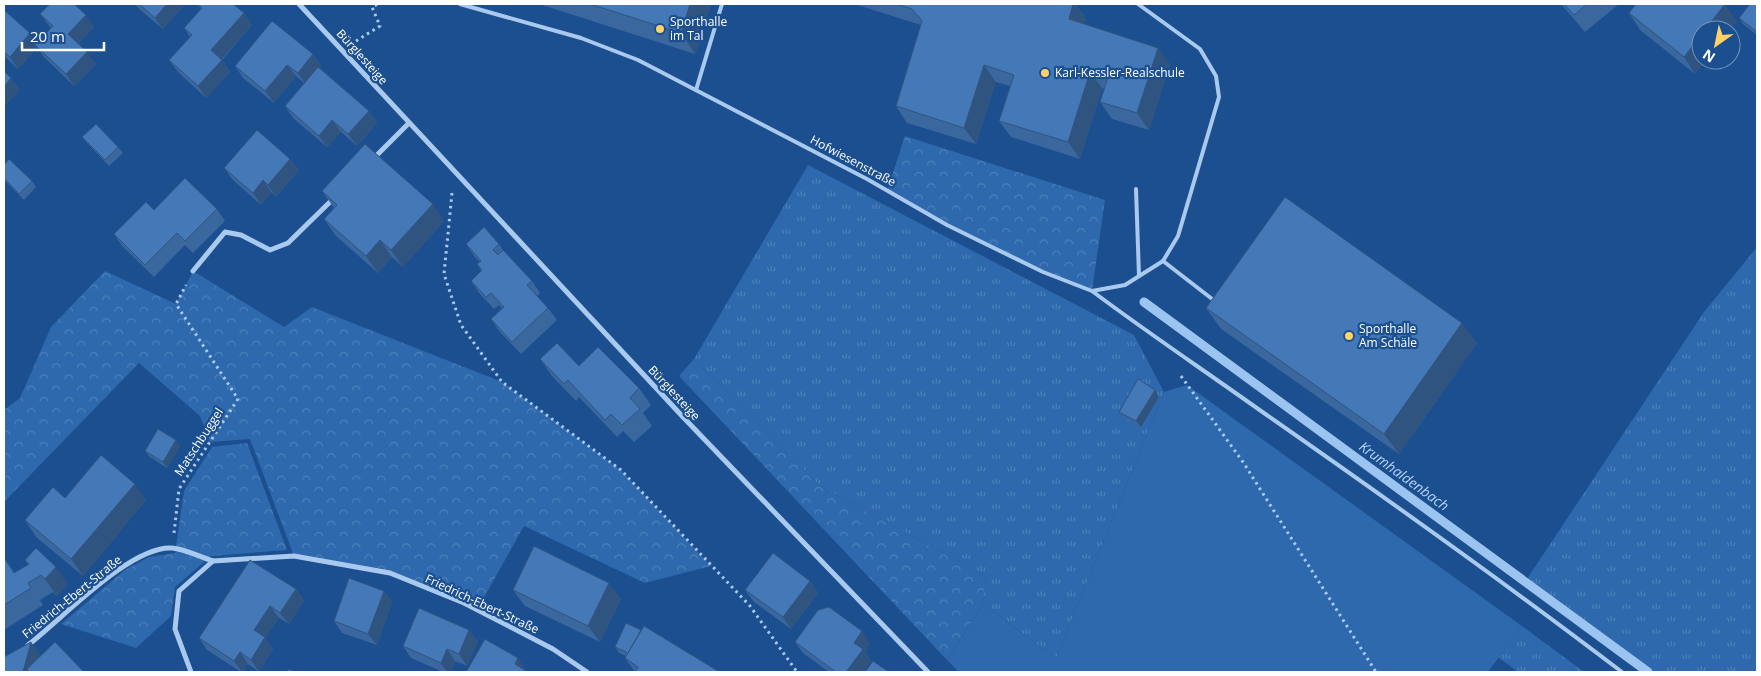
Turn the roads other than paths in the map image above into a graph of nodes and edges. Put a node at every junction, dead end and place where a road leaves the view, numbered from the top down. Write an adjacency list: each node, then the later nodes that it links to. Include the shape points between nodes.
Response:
1 (299, 4): 6 (street, Bürglesteige)
2 (460, 4): 5 (lane, Hofwiesenstraße, via 581,38 638,60)
3 (722, 4): 5 (lane)
4 (1138, 4): 10 (lane, via 1200,49 1216,76 1219,96 1178,236)
5 (696, 90): 13 (lane, Hofwiesenstraße, via 867,179 947,225 1043,272)
6 (408, 124): 7 (street); 19 (street, Bürglesteige)
7 (366, 166)
8 (1136, 189): 12 (lane)
9 (338, 194): 11 (street, via 288,244 270,250 241,235 225,232)
10 (1163, 261): 12 (lane); 14 (lane)
11 (193, 271)
12 (1139, 276): 13 (lane, via 1124,285)
13 (1092, 291): 20 (lane, Hofwiesenstraße)
14 (1221, 306)
15 (213, 562): 16 (street, Friedrich-Ebert-Straße, via 172,548 145,552 123,566); 17 (street, via 179,591 175,628); 18 (street, Friedrich-Ebert-Straße, via 294,556 390,573 464,604 553,649)
16 (19, 652)
17 (190, 672)
18 (587, 672)
19 (928, 672)
20 (1622, 672)

